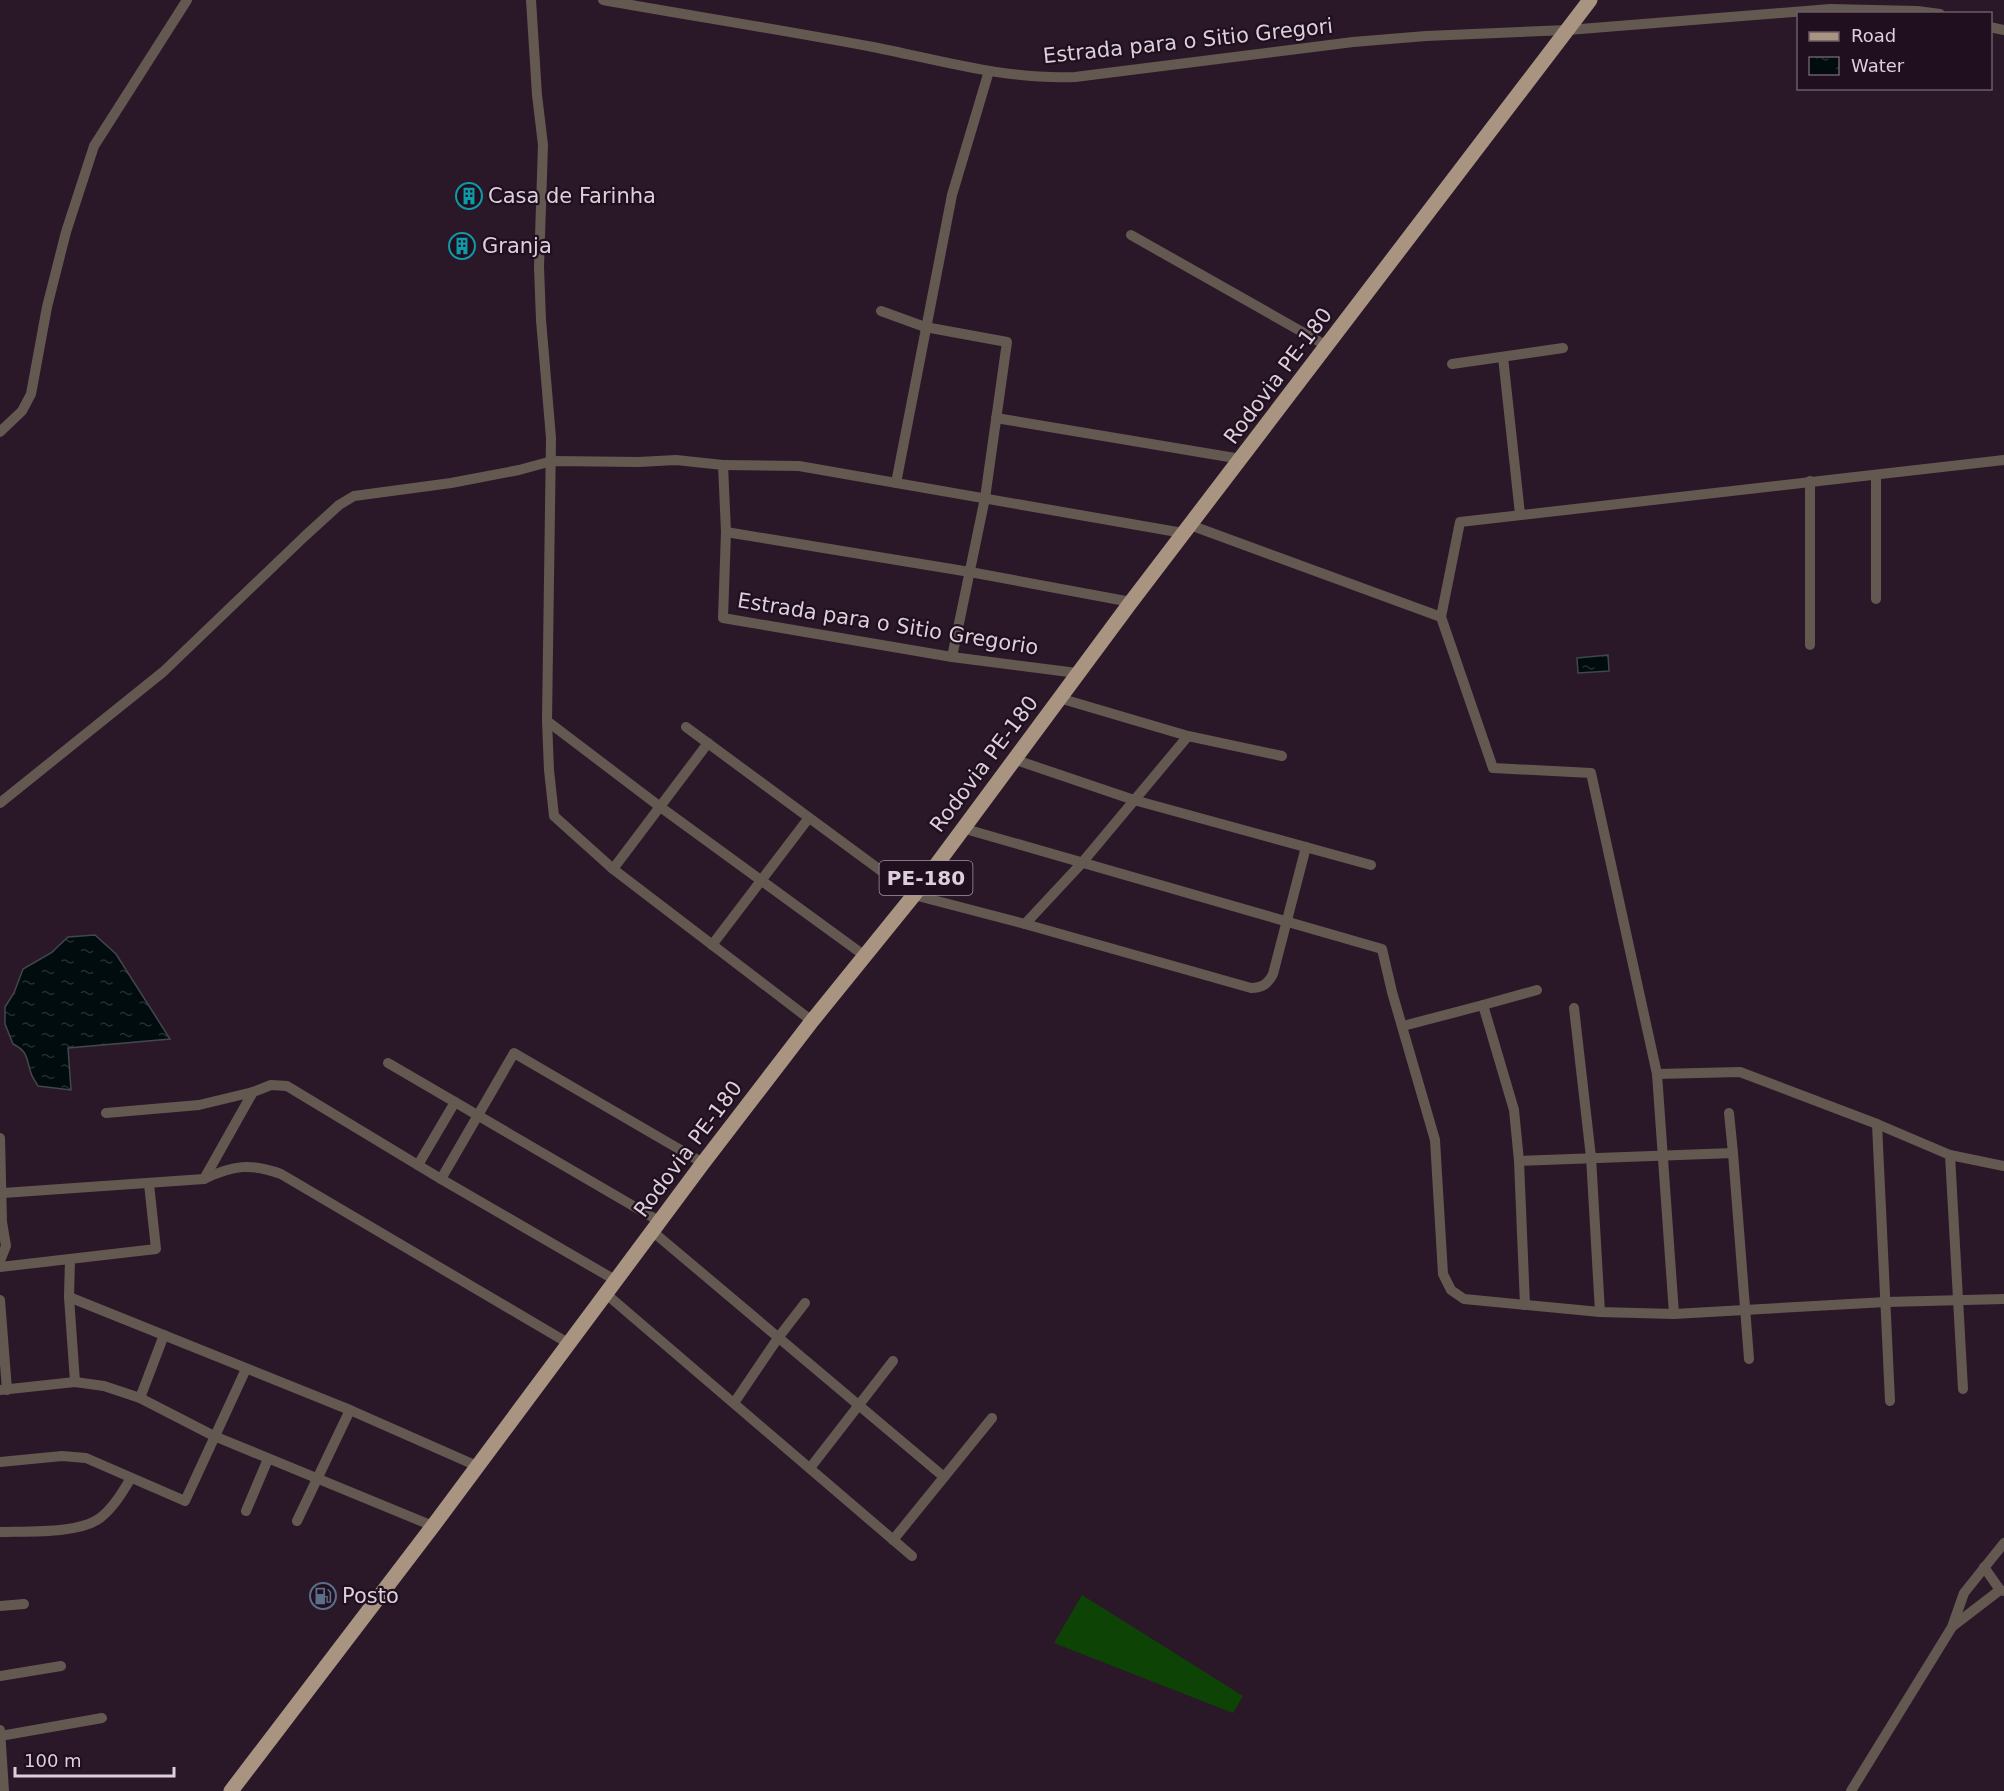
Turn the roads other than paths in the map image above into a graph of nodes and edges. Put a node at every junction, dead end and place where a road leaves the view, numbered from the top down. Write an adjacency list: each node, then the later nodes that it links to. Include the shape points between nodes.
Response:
1 (188, 0): 16 (street, via 94,146 66,232 30,394 22,411)
2 (531, 0): 19 (street, via 543,145 538,267)
3 (603, 0): 7 (street, Estrada para o Sitio Gregori)
4 (1590, 0): 6 (main road, Rodovia PE-180 / PE-180)
5 (1925, 12): 6 (street, Estrada para o Sitio Gregori, via 1830,9)
6 (1568, 30): 7 (street, Estrada para o Sitio Gregori, via 1353,42 1075,77 1037,78); 11 (main road, Rodovia PE-180 / PE-180)
7 (989, 71): 10 (street, via 952,195)
8 (1131, 235): 11 (street)
9 (881, 311): 10 (street)
10 (925, 327): 15 (street, via 1007,342); 23 (street)
11 (1327, 346): 17 (main road, Rodovia PE-180 / PE-180)
12 (1563, 348): 13 (street)
13 (1503, 357): 14 (street); 25 (street)
14 (1452, 364)
15 (996, 418): 17 (street); 24 (street)
16 (0, 432)
17 (1241, 459): 26 (main road, Rodovia PE-180 / PE-180)
18 (2004, 460): 21 (street)
19 (552, 461): 20 (street, via 676,460); 36 (street); 43 (street, via 346,500 164,672)
20 (723, 465): 23 (street, via 799,466); 27 (street, Estrada para o Sitio Gregorio)
21 (1876, 475): 22 (street); 29 (street)
22 (1810, 481): 25 (street); 32 (street)
23 (896, 483): 24 (street)
24 (985, 498): 26 (street); 28 (street)
25 (1520, 514): 31 (street, via 1460,522)
26 (1187, 529): 30 (main road, Rodovia PE-180 / PE-180); 31 (street)
27 (726, 532): 28 (street); 33 (street, Estrada para o Sitio Gregorio, via 723,618)
28 (970, 573): 30 (street); 33 (street)
29 (1876, 599)
30 (1131, 602): 34 (main road, Rodovia PE-180 / PE-180)
31 (1441, 617): 63 (street, via 1492,768 1591,772)
32 (1810, 645)
33 (952, 657): 34 (street, Estrada para o Sitio Gregorio)
34 (1077, 673): 35 (main road, Rodovia PE-180 / PE-180)
35 (1059, 698): 38 (street); 41 (main road, Rodovia PE-180 / PE-180)
36 (547, 721): 44 (street); 50 (street, via 554,816)
37 (686, 727): 39 (street)
38 (1188, 736): 40 (street); 42 (street)
39 (708, 743): 44 (street); 45 (street)
40 (1282, 756)
41 (1013, 759): 42 (street); 46 (main road, Rodovia PE-180 / PE-180)
42 (1134, 800): 47 (street); 48 (street)
43 (0, 803)
44 (659, 806): 50 (street); 51 (street)
45 (808, 819): 51 (street); 52 (street)
46 (962, 828): 48 (street); 52 (main road, Rodovia PE-180 / PE-180)
47 (1306, 847): 49 (street); 53 (street)
48 (1081, 864): 53 (street); 54 (street)
49 (1371, 865)
50 (613, 869): 55 (street)
51 (762, 881): 55 (street); 56 (street)
52 (914, 895): 54 (street); 56 (main road, Rodovia PE-180 / PE-180)
53 (1287, 921): 54 (street, via 1270,981 1251,988); 61 (street, via 1382,949)
54 (1025, 924)
55 (712, 945): 60 (street)
56 (865, 956): 60 (main road, Rodovia PE-180 / PE-180)
57 (1537, 990): 58 (street)
58 (1483, 1005): 61 (street); 75 (street, via 1514,1110)
59 (1574, 1008): 74 (street)
60 (812, 1021): 76 (main road, Rodovia PE-180 / PE-180)
61 (1402, 1026): 95 (street, via 1435,1140 1441,1267 1445,1279 1455,1294 1464,1299)
62 (388, 1063): 65 (street)
63 (1657, 1074): 69 (street, via 1740,1072); 72 (street)
64 (253, 1092): 66 (street, via 199,1105); 77 (street, via 271,1085 287,1086); 79 (street)
65 (454, 1102): 68 (street); 77 (street)
66 (106, 1113)
67 (1729, 1113): 71 (street)
68 (477, 1116): 76 (street, via 514,1053); 80 (street); 83 (street)
69 (1877, 1124): 73 (street); 93 (street)
70 (0, 1138): 82 (street)
71 (1733, 1153): 72 (street); 96 (street)
72 (1661, 1155): 74 (street); 98 (street)
73 (1950, 1155): 78 (street); 92 (street)
74 (1591, 1157): 75 (street); 97 (street)
75 (1519, 1161): 95 (street)
76 (703, 1163): 83 (main road, Rodovia PE-180 / PE-180)
77 (418, 1165): 80 (street)
78 (2004, 1166)
79 (204, 1179): 81 (street); 101 (street, via 249,1166 281,1174)
80 (441, 1179): 87 (street)
81 (149, 1184): 82 (street); 84 (street, via 156,1249)
82 (3, 1193): 85 (street, via 6,1246)
83 (656, 1226): 87 (main road, Rodovia PE-180 / PE-180); 100 (street)
84 (69, 1259): 86 (street); 89 (street)
85 (0, 1261)
86 (0, 1267)
87 (615, 1280): 88 (main road, Rodovia PE-180 / PE-180)
88 (605, 1293): 101 (main road, Rodovia PE-180 / PE-180); 110 (street)
89 (69, 1297): 99 (street); 105 (street)
90 (2004, 1299): 92 (street)
91 (0, 1300): 107 (street)
92 (1959, 1300): 93 (street); 106 (street)
93 (1886, 1302): 96 (street); 109 (street)
94 (805, 1303): 100 (street)
95 (1525, 1305): 97 (street)
96 (1745, 1311): 98 (street); 102 (street)
97 (1600, 1312): 98 (street)
98 (1674, 1314)
99 (164, 1335): 104 (street); 108 (street)
100 (778, 1338): 110 (street); 111 (street)
101 (568, 1343): 117 (main road, Rodovia PE-180 / PE-180)
102 (1749, 1359)
103 (892, 1361): 111 (street)
104 (246, 1369): 112 (street); 114 (street)
105 (75, 1382): 107 (street); 108 (street, via 104,1386)
106 (1963, 1389)
107 (3, 1390)
108 (140, 1398): 114 (street)
109 (1890, 1401)
110 (734, 1404): 118 (street)
111 (858, 1405): 118 (street); 119 (street)
112 (350, 1410): 117 (street); 121 (street)
113 (992, 1418): 119 (street)
114 (214, 1436): 115 (street); 120 (street, via 185,1501)
115 (268, 1459): 121 (street); 122 (street)
116 (0, 1462): 120 (street, via 78,1456)
117 (477, 1466): 124 (main road, Rodovia PE-180 / PE-180)
118 (810, 1468): 126 (street)
119 (944, 1477): 126 (street)
120 (131, 1479): 125 (street, via 115,1503 92,1523 78,1528)
121 (317, 1479): 123 (street); 124 (street)
122 (246, 1511)
123 (297, 1521)
124 (433, 1526): 140 (main road, Rodovia PE-180 / PE-180)
125 (0, 1532)
126 (893, 1540): 128 (street)
127 (2004, 1543): 129 (street)
128 (912, 1556)
129 (1984, 1567): 130 (street); 133 (street, via 1964,1593)
130 (2002, 1590): 133 (street)
131 (24, 1604): 132 (street)
132 (0, 1606)
133 (1952, 1627): 141 (street)
134 (61, 1666): 135 (street)
135 (0, 1676)
136 (102, 1718): 138 (street)
137 (0, 1730): 138 (street)
138 (0, 1736): 139 (street)
139 (4, 1791)
140 (231, 1791)
141 (1851, 1791)

